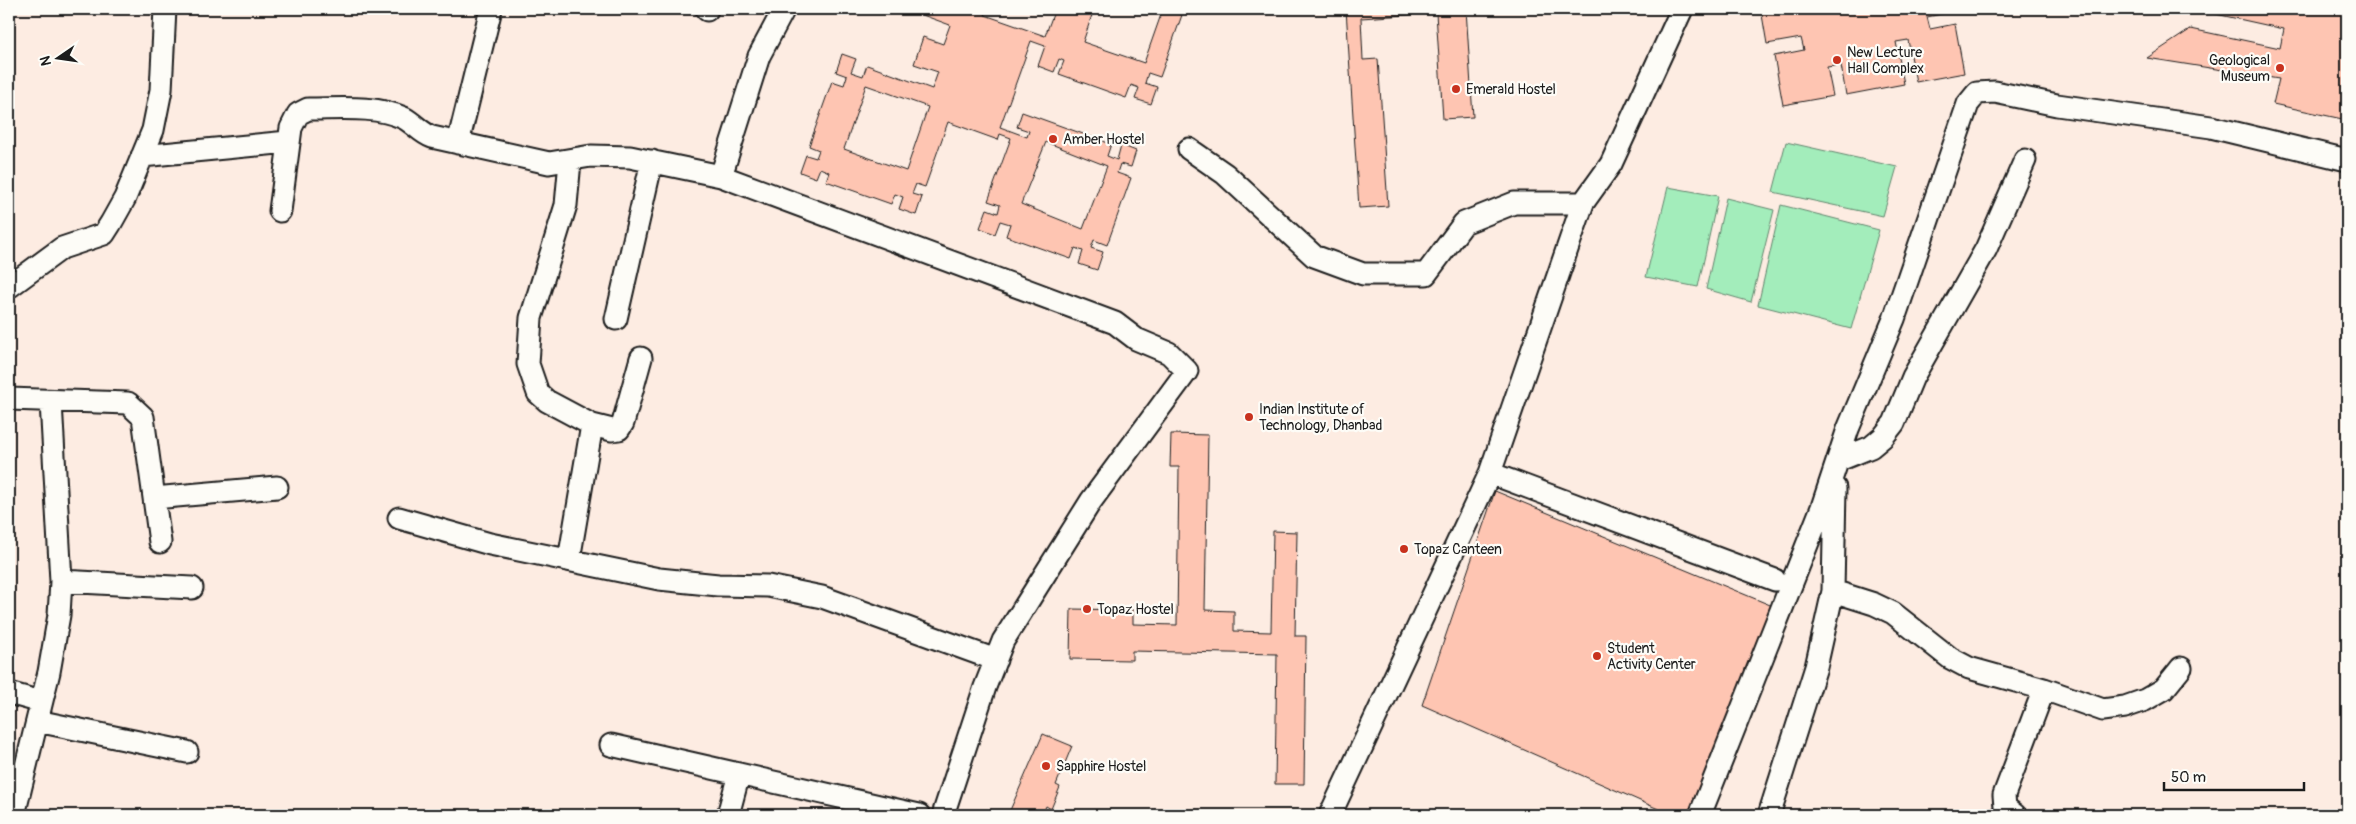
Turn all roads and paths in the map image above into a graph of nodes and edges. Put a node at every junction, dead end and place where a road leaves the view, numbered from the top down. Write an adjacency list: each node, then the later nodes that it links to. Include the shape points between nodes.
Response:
1 (165, 9): 8 (street, via 160,90 153,130)
2 (492, 9): 6 (street)
3 (784, 9): 13 (street, via 759,56)
4 (1682, 9): 14 (street, via 1611,164)
5 (288, 142): 6 (street, via 298,114 308,109 378,110 412,123 422,133); 8 (street); 15 (street)
6 (458, 143): 11 (street, via 549,163)
7 (1189, 149): 14 (street, via 1225,174 1314,256 1363,274 1426,274 1464,223 1514,203)
8 (142, 156): 16 (street, via 125,198 104,234 62,248)
9 (2025, 160): 22 (street, via 1986,249 1912,377 1894,424 1871,447)
10 (2347, 160): 22 (street, via 2211,127 2057,105 1995,92 1977,93 1968,104 1894,319 1848,429)
11 (570, 161): 12 (street, via 591,156); 21 (street, via 566,205 531,318 528,364 538,393)
12 (652, 161): 13 (street); 17 (street)
13 (721, 176): 33 (street, via 1115,323 1136,339 1169,353 1187,371 1091,501 1003,640)
14 (1583, 203): 23 (street)
15 (280, 211)
16 (9, 286)
17 (616, 319)
18 (641, 358): 21 (street, via 623,424 612,430)
19 (9, 399): 20 (street)
20 (51, 402): 25 (street, via 128,404 137,409 143,417); 30 (street)
21 (592, 425): 28 (street)
22 (1837, 465): 32 (street); 46 (street)
23 (1490, 473): 29 (street); 45 (street)
24 (277, 486): 25 (street)
25 (154, 498): 27 (street)
26 (399, 518): 28 (street, via 490,544)
27 (160, 542)
28 (569, 560): 33 (street, via 659,579 718,586 768,586 822,597)
29 (1775, 580)
30 (61, 581): 31 (street); 37 (street, via 59,615)
31 (192, 588)
32 (1833, 592): 35 (street, via 1893,613 1950,658 1969,668); 47 (street, via 1816,667)
33 (996, 660): 44 (street)
34 (2181, 668): 35 (street, via 2164,688 2125,707 2103,710)
35 (2044, 689): 48 (street, via 2004,795 2005,807)
36 (9, 693): 37 (street)
37 (39, 711): 39 (street); 41 (street)
38 (611, 745): 40 (street)
39 (187, 752)
40 (740, 774): 42 (street); 43 (street)
41 (14, 815)
42 (728, 815)
43 (919, 815)
44 (943, 815)
45 (1330, 815)
46 (1700, 815)
47 (1769, 815)
48 (2015, 815)

